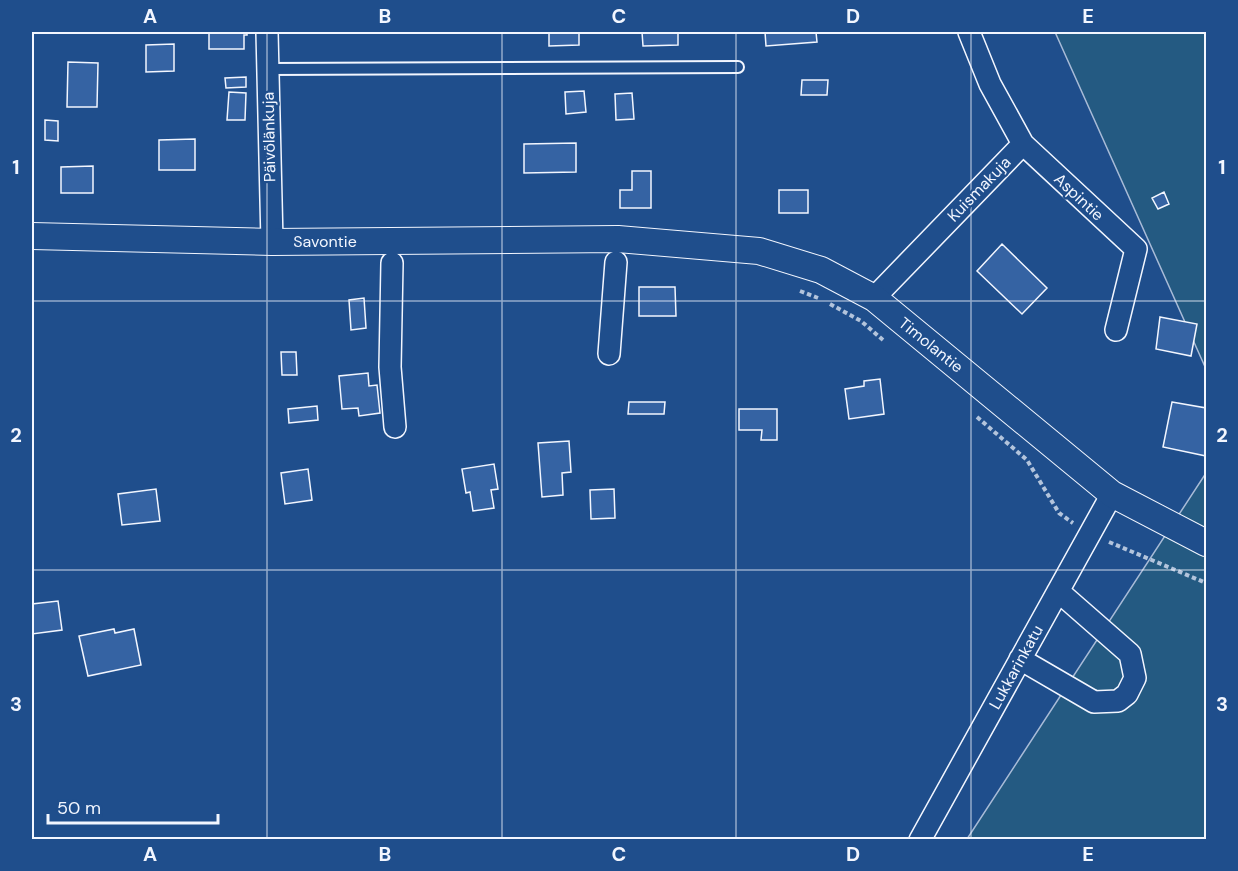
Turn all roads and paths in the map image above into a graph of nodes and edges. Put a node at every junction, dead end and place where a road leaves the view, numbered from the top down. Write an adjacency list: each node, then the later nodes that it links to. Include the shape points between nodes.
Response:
1 (267, 32): 4 (street, Päivölänkuja)
2 (969, 32): 5 (street, Kuismakuja, via 990,84)
3 (738, 67): 4 (lane)
4 (268, 69): 7 (street, Päivölänkuja)
5 (1023, 144): 11 (street, Kuismakuja); 12 (street, Aspintie, via 1136,249)
6 (32, 237): 7 (street, Savontie)
7 (272, 242): 8 (street, Savontie)
8 (617, 250): 11 (street, Timolantie, via 759,251 821,270); 14 (street)
9 (392, 262): 16 (street, via 390,367)
10 (798, 290): 13 (path, via 861,321)
11 (874, 298): 17 (street, Timolantie)
12 (1116, 330)
13 (887, 342)
14 (609, 354)
15 (974, 414): 18 (path, via 1028,460 1059,513)
16 (394, 427)
17 (1112, 494): 18 (street, Lukkarinkatu); 19 (street, Timolantie)
18 (1090, 534): 20 (path); 21 (street, Lukkarinkatu)
19 (1206, 543)
20 (1206, 583)
21 (1058, 591): 22 (street, Lukkarinkatu); 22 (street, via 1130,654 1135,678 1127,694 1118,701 1094,702)
22 (1020, 659): 23 (street, Lukkarinkatu)
23 (920, 840)

